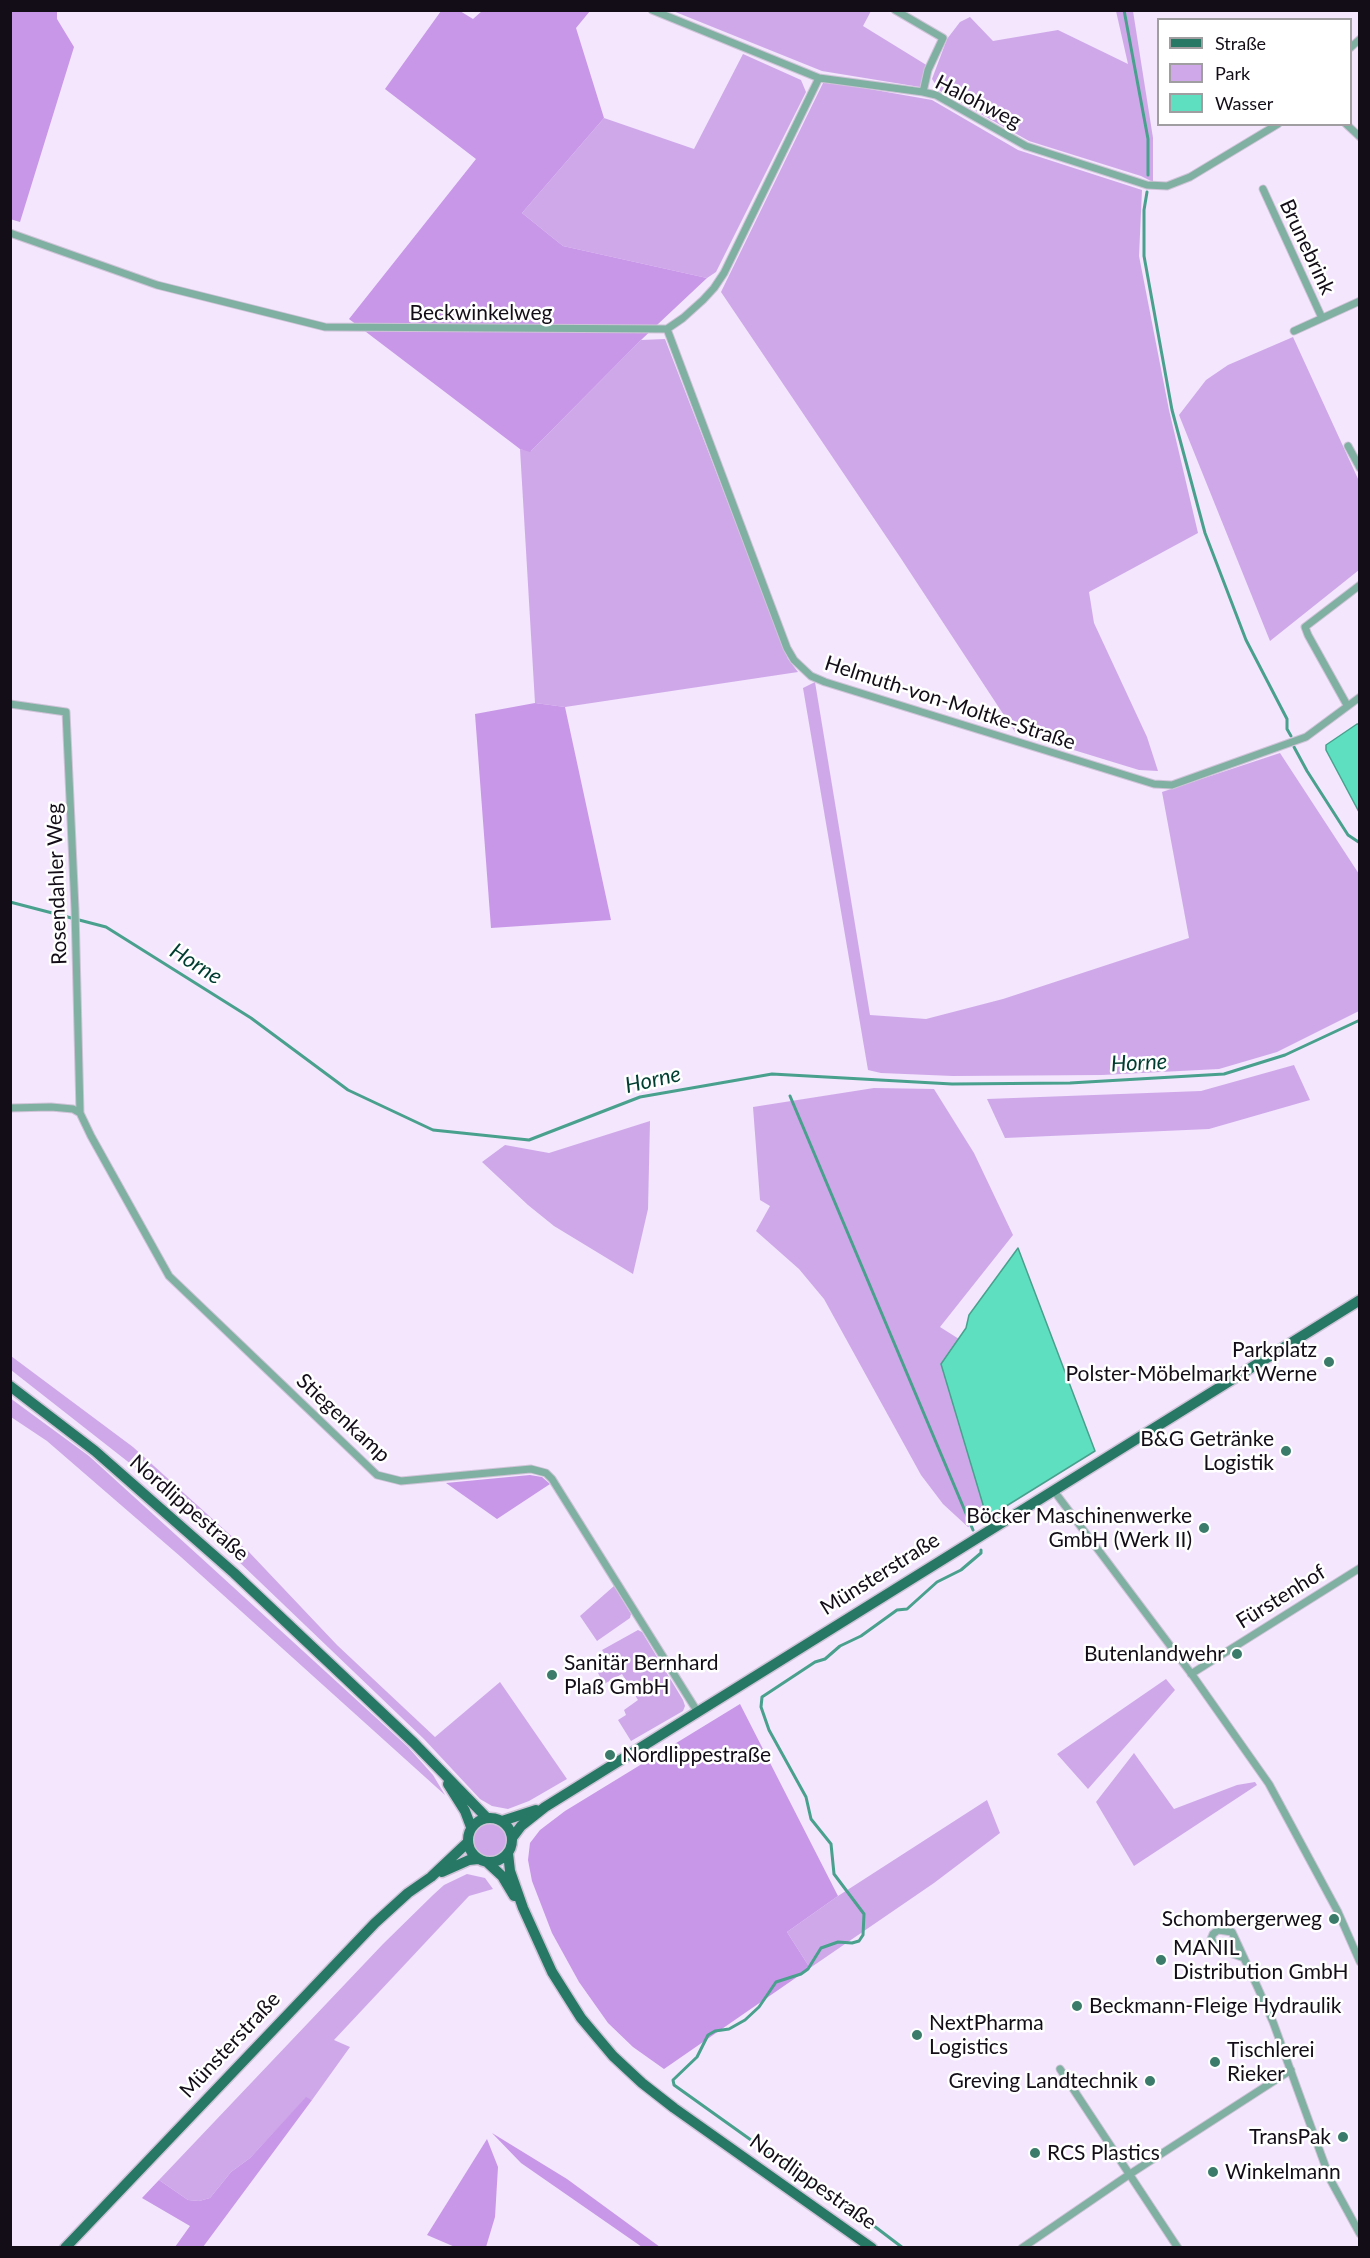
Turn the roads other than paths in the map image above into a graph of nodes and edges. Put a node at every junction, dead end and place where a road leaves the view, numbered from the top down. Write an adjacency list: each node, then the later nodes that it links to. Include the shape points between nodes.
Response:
1 (652, 10): 3 (street, Halohweg)
2 (895, 10): 4 (street, via 943,38)
3 (819, 78): 4 (street, Halohweg); 12 (street, via 714,288)
4 (923, 92): 5 (street, Halohweg, via 936,95 1026,146 1157,187 1190,177)
5 (1275, 126)
6 (1348, 126): 7 (street)
7 (1359, 137)
8 (1263, 189): 11 (street, Brunebrink)
9 (10, 233): 12 (street, Beckwinkelweg, via 157,285 326,327)
10 (1359, 301): 11 (street)
11 (1322, 318): 13 (street)
12 (667, 329): 19 (street, Helmuth-von-Moltke-Straße, via 787,648 811,676 1154,784 1172,785 1306,737)
13 (1294, 331)
14 (1348, 446): 15 (street)
15 (1359, 468)
16 (1359, 585): 19 (street, via 1305,627)
17 (1359, 697): 19 (street, Helmuth-von-Moltke-Straße)
18 (10, 704): 21 (street, Rosendahler Weg, via 66,711)
19 (1347, 705)
20 (10, 1108): 21 (street, via 51,1107)
21 (80, 1113): 27 (street, Stiegenkamp, via 169,1276 377,1475 401,1481 538,1469 552,1479)
22 (1359, 1299): 24 (main road, Münsterstraße)
23 (10, 1386): 28 (main road, Nordlippestraße, via 146,1494)
24 (1054, 1491): 26 (street); 27 (main road, Münsterstraße)
25 (1359, 1568): 26 (street, Fürstenhof)
26 (1191, 1674): 40 (street, via 1269,1784 1338,1912)
27 (697, 1711): 29 (main road, Münsterstraße)
28 (438, 1768): 30 (main road, Nordlippestraße); 32 (main road, Nordlippestraße)
29 (545, 1807): 31 (main road, Münsterstraße); 33 (main road, Münsterstraße)
30 (487, 1818): 31 (main road); 32 (main road)
31 (502, 1821): 33 (main road)
32 (471, 1827): 34 (main road)
33 (512, 1838): 35 (main road)
34 (467, 1843): 36 (main road, via 473,1855); 37 (main road, Münsterstraße)
35 (508, 1853): 36 (main road, via 499,1861); 38 (main road, Nordlippestraße, via 510,1872)
36 (483, 1861): 37 (main road, Münsterstraße, via 469,1860); 38 (main road, Nordlippestraße, via 502,1876)
37 (431, 1877): 45 (main road, Münsterstraße, via 375,1923)
38 (523, 1908): 46 (main road, Nordlippestraße, via 552,1972 581,2018 613,2056 674,2108)
39 (1244, 1958): 39 (street, via 1232,1932 1218,1930 1213,1934 1211,1939 1217,1948); 42 (street)
40 (1359, 1962)
41 (1060, 2069): 43 (street)
42 (1291, 2070): 43 (street); 44 (street, via 1330,2179)
43 (1130, 2174): 47 (street); 48 (street)
44 (1359, 2234)
45 (65, 2247)
46 (872, 2247)
47 (1022, 2247)
48 (1178, 2247)

